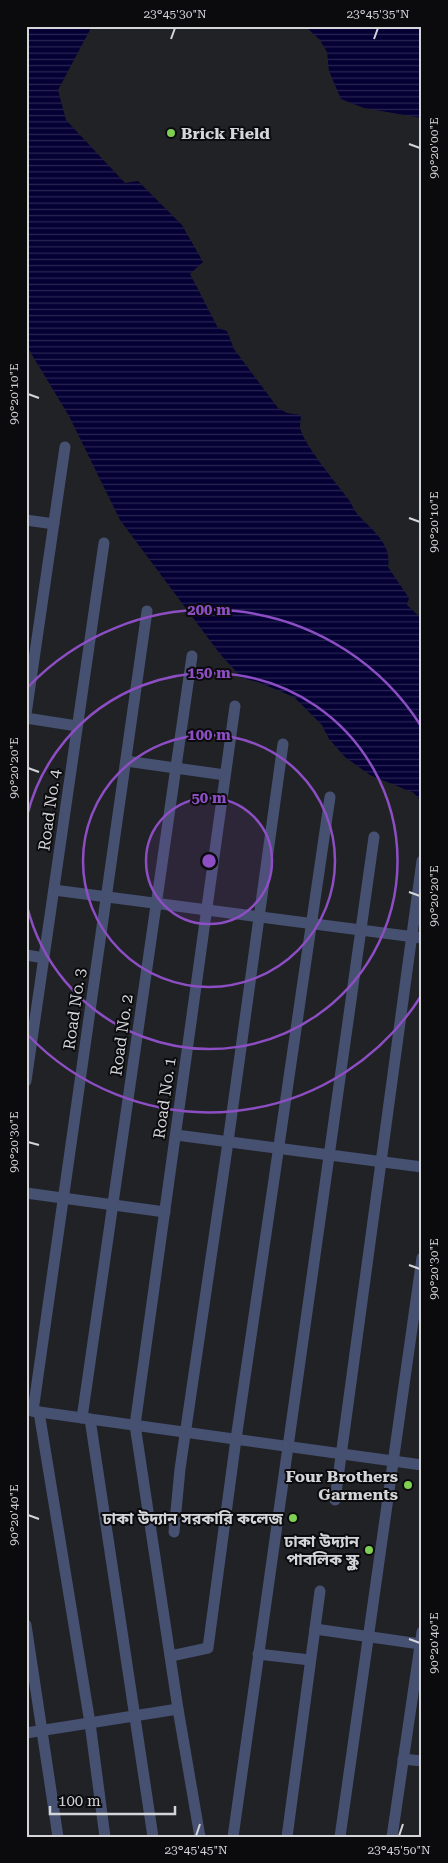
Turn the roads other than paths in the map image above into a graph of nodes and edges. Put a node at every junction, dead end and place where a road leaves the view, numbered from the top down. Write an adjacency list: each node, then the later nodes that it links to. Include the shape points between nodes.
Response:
1 (65, 447): 3 (street)
2 (26, 520): 3 (street)
3 (54, 524): 8 (street)
4 (104, 543): 10 (street, Road No. 4)
5 (147, 611): 12 (street, Road No. 3)
6 (192, 656): 13 (street, Road No. 2)
7 (235, 706): 14 (street, Road No. 1)
8 (26, 714)
9 (26, 718): 10 (street)
10 (78, 726): 18 (street, Road No. 4)
11 (283, 744): 22 (street)
12 (126, 761): 13 (street); 19 (street, Road No. 3)
13 (176, 768): 14 (street); 20 (street, Road No. 2)
14 (225, 775): 21 (street, Road No. 1)
15 (330, 797): 23 (street)
16 (374, 836): 24 (street)
17 (422, 861): 25 (street)
18 (54, 890): 19 (street); 27 (street, Road No. 4)
19 (106, 897): 20 (street); 36 (street, Road No. 3)
20 (156, 903): 21 (street); 37 (street, Road No. 2)
21 (207, 910): 22 (street); 29 (street, Road No. 1)
22 (259, 917): 23 (street); 30 (street)
23 (312, 924): 24 (street); 31 (street)
24 (362, 930): 25 (street); 32 (street)
25 (417, 937): 33 (street)
26 (26, 955): 27 (street)
27 (44, 958): 28 (street, Road No. 4)
28 (26, 1081)
29 (176, 1135): 30 (street); 38 (street, Road No. 1)
30 (228, 1142): 31 (street); 43 (street)
31 (278, 1148): 32 (street); 44 (street)
32 (328, 1155): 33 (street); 45 (street)
33 (381, 1162): 34 (street); 46 (street)
34 (422, 1167)
35 (26, 1193): 36 (street)
36 (64, 1198): 37 (street); 40 (street, Road No. 3)
37 (112, 1205): 38 (street); 41 (street, Road No. 2)
38 (165, 1212): 42 (street, Road No. 1)
39 (422, 1258): 47 (street)
40 (33, 1411): 41 (street); 61 (street, Road No. 3)
41 (86, 1418): 42 (street); 60 (street, Road No. 2)
42 (135, 1425): 43 (street); 57 (street, Road No. 1)
43 (185, 1432): 44 (street); 50 (street)
44 (236, 1439): 45 (street); 57 (street, via 208,1648)
45 (287, 1446): 46 (street); 56 (street)
46 (341, 1454): 47 (street); 49 (street)
47 (393, 1461): 48 (street); 54 (street)
48 (422, 1465)
49 (335, 1500)
50 (174, 1532)
51 (320, 1591): 53 (street)
52 (26, 1625): 62 (street)
53 (315, 1629): 54 (street); 58 (street)
54 (368, 1636): 55 (street); 72 (street)
55 (421, 1638): 64 (street)
56 (258, 1654): 58 (street); 70 (street)
57 (171, 1656): 59 (street, Road No. 1)
58 (310, 1660): 71 (street)
59 (178, 1709): 60 (street); 69 (street, Road No. 1)
60 (135, 1716): 61 (street); 68 (street, Road No. 2)
61 (90, 1723): 62 (street); 67 (street, Road No. 3)
62 (42, 1730): 63 (street); 66 (street)
63 (26, 1733)
64 (403, 1759): 65 (street); 73 (street)
65 (422, 1761)
66 (58, 1837)
67 (106, 1837)
68 (153, 1837)
69 (200, 1837)
70 (233, 1837)
71 (287, 1837)
72 (340, 1837)
73 (392, 1837)

